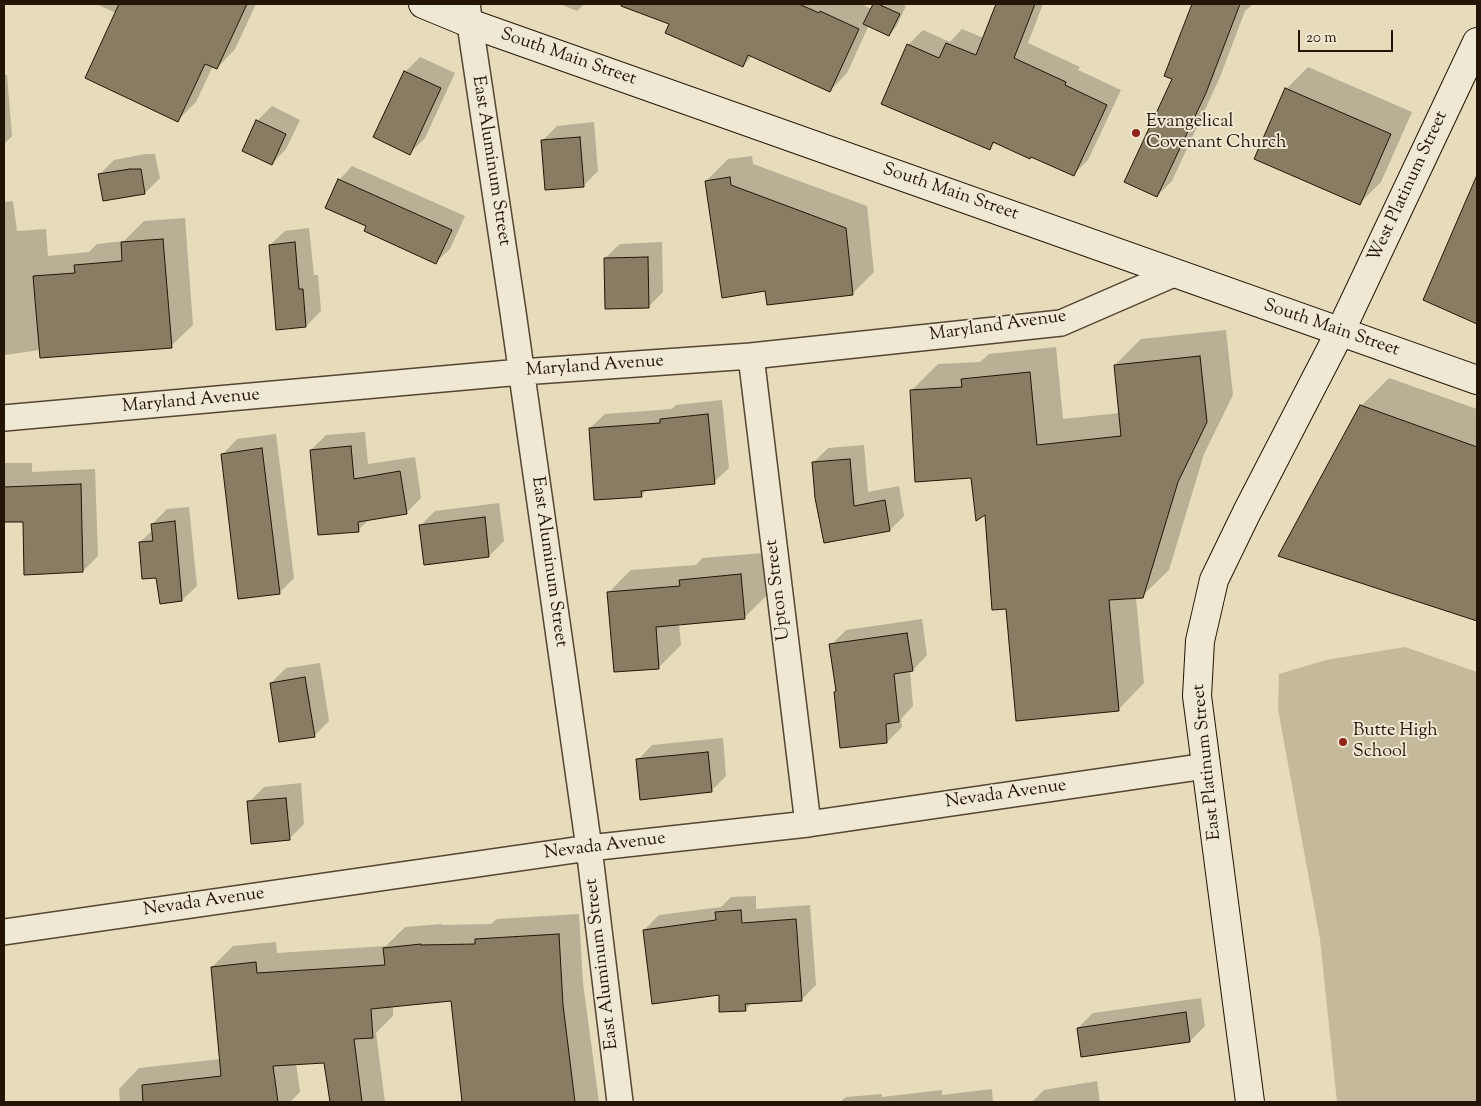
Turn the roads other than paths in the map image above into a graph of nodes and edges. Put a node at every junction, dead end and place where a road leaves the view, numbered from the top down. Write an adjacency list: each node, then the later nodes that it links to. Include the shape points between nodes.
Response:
1 (423, 4): 2 (street, South Main Street)
2 (468, 14): 4 (street, South Main Street); 7 (street, East Aluminum Street)
3 (1477, 42): 5 (street, West Platinum Street)
4 (1176, 274): 5 (street, South Main Street); 6 (street, Maryland Avenue, via 1061,323)
5 (1340, 332): 8 (street, South Main Street); 10 (street, East Platinum Street, via 1214,580 1200,641 1197,696)
6 (751, 356): 7 (street, Maryland Avenue); 11 (street, Upton Street)
7 (521, 372): 9 (street, Maryland Avenue); 12 (street, East Aluminum Street)
8 (1477, 380)
9 (4, 418)
10 (1206, 766): 11 (street, Nevada Avenue); 15 (street, East Platinum Street)
11 (808, 824): 12 (street, Nevada Avenue)
12 (588, 848): 13 (street, Nevada Avenue); 14 (street, East Aluminum Street)
13 (4, 932)
14 (620, 1102)
15 (1250, 1102)

